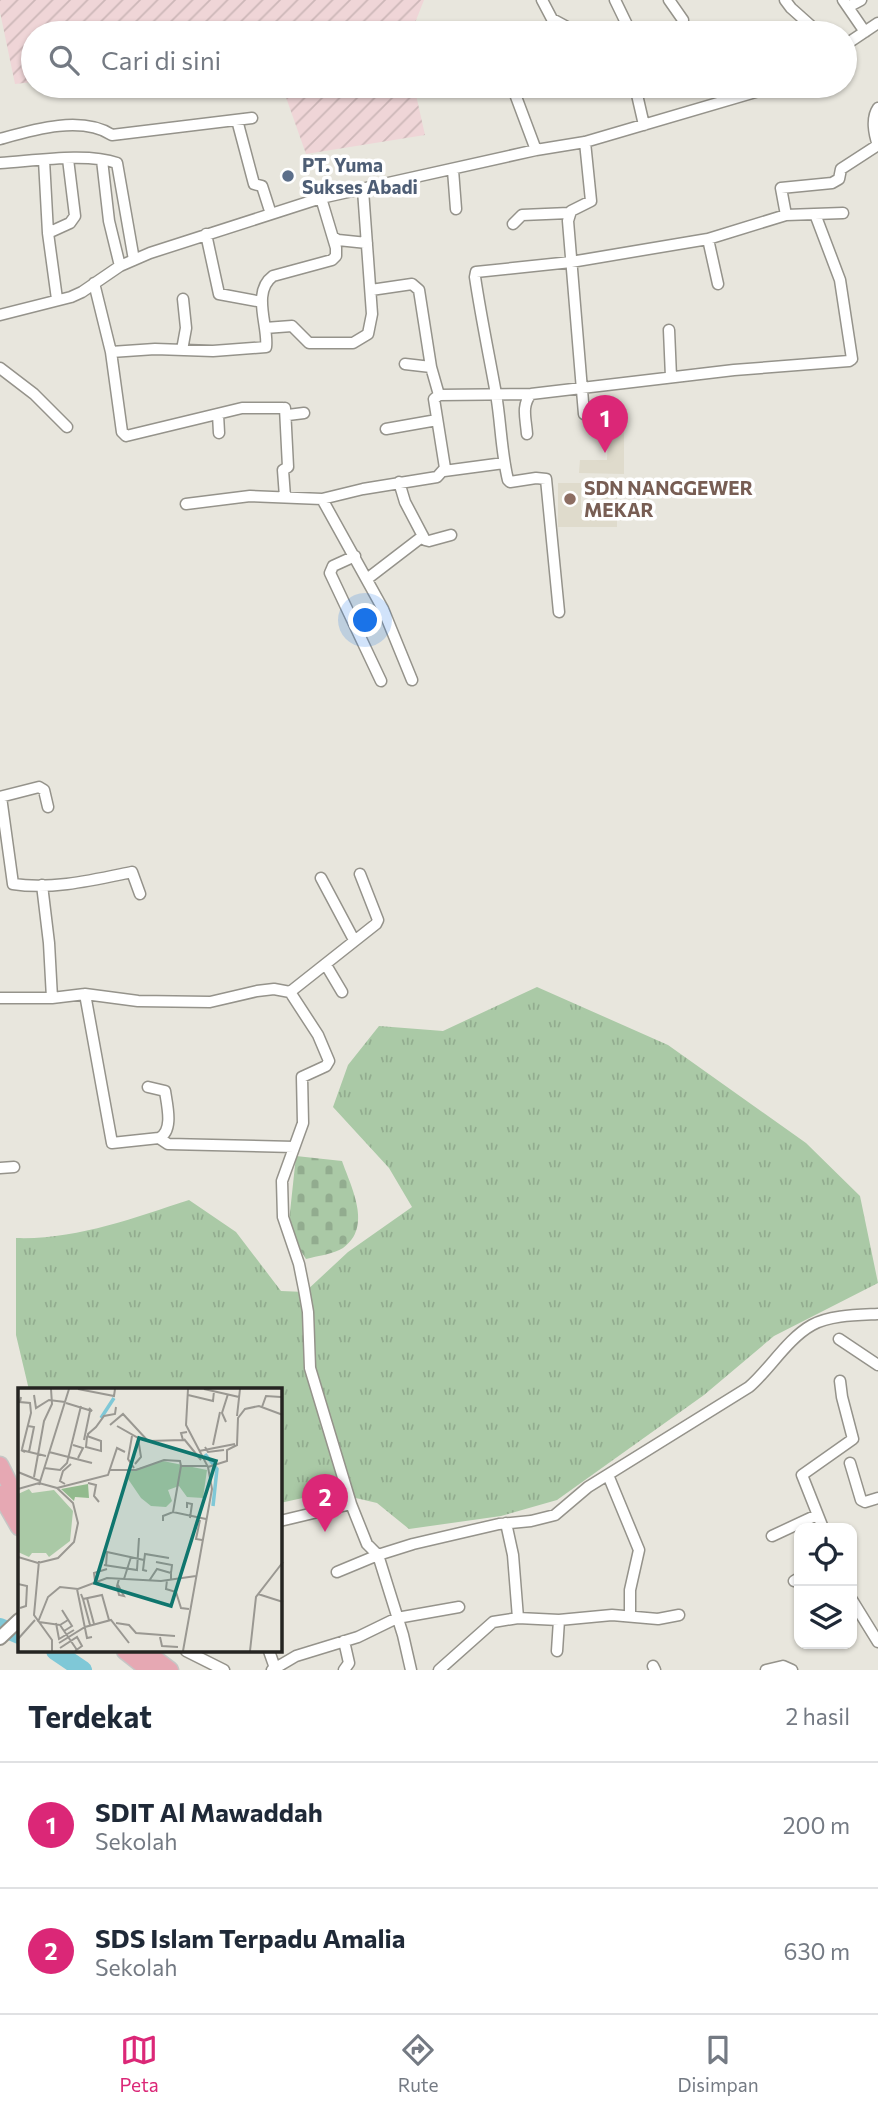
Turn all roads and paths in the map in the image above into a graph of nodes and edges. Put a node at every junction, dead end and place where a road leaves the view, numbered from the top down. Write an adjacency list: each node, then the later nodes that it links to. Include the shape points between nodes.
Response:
1 (542, 0): 8 (street)
2 (615, 0): 9 (street)
3 (668, 0): 7 (street)
4 (785, 0): 10 (street)
5 (861, 0): 6 (street)
6 (846, 4): 11 (street)
7 (683, 20)
8 (554, 21)
9 (625, 21)
10 (805, 21)
11 (857, 21)
12 (857, 21): 14 (street)
13 (878, 23): 14 (street)
14 (864, 32): 15 (street)
15 (857, 37)
16 (519, 98): 26 (street)
17 (638, 98): 22 (street)
18 (735, 98): 22 (street)
19 (878, 108): 25 (street, via 874,113)
20 (252, 118): 21 (street)
21 (237, 120): 23 (street, via 112,135 84,127 52,128); 37 (street, via 254,184 262,186)
22 (644, 125): 24 (street)
23 (0, 139)
24 (585, 142): 26 (street); 35 (street, via 591,201)
25 (878, 145): 39 (street, via 841,169 839,179 832,183 781,188)
26 (536, 150): 31 (street)
27 (68, 159): 28 (street); 29 (street); 41 (street, via 75,216)
28 (44, 160): 30 (street); 41 (street)
29 (102, 160): 46 (street, via 119,166); 48 (street, via 108,222)
30 (0, 163)
31 (453, 170): 32 (street); 34 (street)
32 (363, 190): 33 (street); 45 (street)
33 (321, 198): 37 (street); 43 (street)
34 (456, 209)
35 (569, 213): 40 (street, via 522,215); 47 (street)
36 (843, 213): 38 (street)
37 (271, 214): 42 (street)
38 (815, 214): 39 (street); 63 (street, via 840,280 852,359)
39 (786, 215): 44 (street)
40 (513, 224)
41 (48, 233): 52 (street)
42 (206, 234): 46 (street); 54 (street, via 219,294)
43 (333, 237): 45 (street); 54 (street, via 335,259 270,278)
44 (708, 239): 47 (street); 50 (street)
45 (367, 243): 51 (street)
46 (134, 260): 48 (street)
47 (571, 262): 64 (street); 67 (street, via 476,272)
48 (120, 266): 49 (street)
49 (94, 283): 52 (street); 59 (street)
50 (718, 284)
51 (371, 290): 56 (street, via 371,325 358,341 309,343 292,326); 61 (street, via 416,286)
52 (57, 299): 55 (street)
53 (183, 299): 58 (street, via 186,328)
54 (262, 302): 56 (street)
55 (0, 315)
56 (265, 328): 58 (street, via 266,347)
57 (669, 330): 63 (street)
58 (182, 350): 59 (street)
59 (111, 352): 69 (street, via 124,435)
60 (405, 364): 61 (street)
61 (431, 367): 66 (street)
62 (0, 368): 73 (street)
63 (671, 377): 64 (street)
64 (583, 389): 65 (street); 71 (street)
65 (531, 394): 67 (street); 76 (street, via 524,409)
66 (439, 395): 67 (street); 72 (street, via 434,399)
67 (496, 395): 77 (street)
68 (285, 408): 69 (street, via 242,408); 70 (street, via 288,415); 80 (street)
69 (218, 414): 75 (street)
70 (304, 414)
71 (584, 414)
72 (437, 419): 74 (street); 78 (street)
73 (68, 427)
74 (386, 429)
75 (219, 433)
76 (527, 434)
77 (504, 463): 78 (street); 87 (street, via 509,481 546,479)
78 (444, 471): 79 (street, via 437,477)
79 (399, 482): 81 (street); 84 (street)
80 (285, 497): 81 (street); 82 (street)
81 (322, 499): 85 (street)
82 (186, 504)
83 (451, 535): 84 (street, via 429,541)
84 (423, 536): 86 (street)
85 (355, 556): 86 (street); 89 (street, via 332,566 330,573)
86 (367, 579): 88 (street)
87 (559, 612)
88 (412, 680)
89 (381, 681)
90 (1, 797): 91 (street, via 39,786); 94 (street, via 12,883)
91 (48, 807)
92 (360, 874): 96 (street, via 378,922)
93 (321, 878): 96 (street)
94 (42, 885): 95 (street, via 132,872); 102 (street)
95 (140, 894)
96 (354, 940): 97 (street)
97 (326, 965): 98 (street); 99 (street)
98 (290, 992): 100 (street, via 257,991 210,1002 138,1001); 105 (street, via 318,1035 328,1061 302,1077 303,1123)
99 (342, 992)
100 (85, 994): 102 (street); 104 (street, via 112,1143)
101 (0, 998): 102 (street)
102 (52, 998)
103 (148, 1087): 104 (street, via 165,1091 168,1129)
104 (159, 1138): 105 (street, via 168,1144)
105 (293, 1147): 118 (street, via 282,1181 283,1217 304,1289 310,1368)
106 (14, 1167): 107 (street)
107 (0, 1168)
108 (878, 1314): 114 (street, via 814,1324 749,1387)
109 (839, 1339): 110 (street)
110 (878, 1365)
111 (840, 1381): 119 (street, via 854,1436 802,1474)
112 (850, 1463): 116 (street, via 861,1500)
113 (0, 1465): 117 (highway)
114 (608, 1475): 121 (street, via 555,1515); 130 (street, via 639,1550 630,1590)
115 (0, 1494): 123 (highway)
116 (878, 1498)
117 (18, 1501)
118 (351, 1504): 120 (street); 125 (street, via 367,1544)
119 (817, 1515): 122 (street); 124 (street)
120 (282, 1521)
121 (506, 1523): 125 (street); 132 (street)
122 (820, 1523)
123 (18, 1525)
124 (772, 1536)
125 (378, 1555): 126 (street); 131 (street)
126 (337, 1572)
127 (459, 1607): 131 (street)
128 (857, 1608): 137 (street)
129 (679, 1615): 130 (street, via 658,1619)
130 (630, 1616): 133 (street)
131 (397, 1618): 136 (street); 150 (street)
132 (518, 1618): 133 (street); 151 (street, via 494,1622)
133 (559, 1620): 138 (street)
134 (18, 1621): 135 (street)
135 (0, 1639)
136 (344, 1641): 143 (street); 149 (street, via 349,1663)
137 (878, 1642)
138 (557, 1651)
139 (126, 1652): 145 (highway)
140 (146, 1652): 146 (highway)
141 (188, 1652): 147 (street)
142 (268, 1652): 144 (street)
143 (285, 1662): 144 (street); 148 (street)
144 (273, 1669)
145 (149, 1670)
146 (170, 1670)
147 (224, 1670)
148 (297, 1670)
149 (344, 1670)
150 (411, 1670)
151 (439, 1670)
152 (766, 1670): 153 (street, via 783,1666)
153 (792, 1670)

